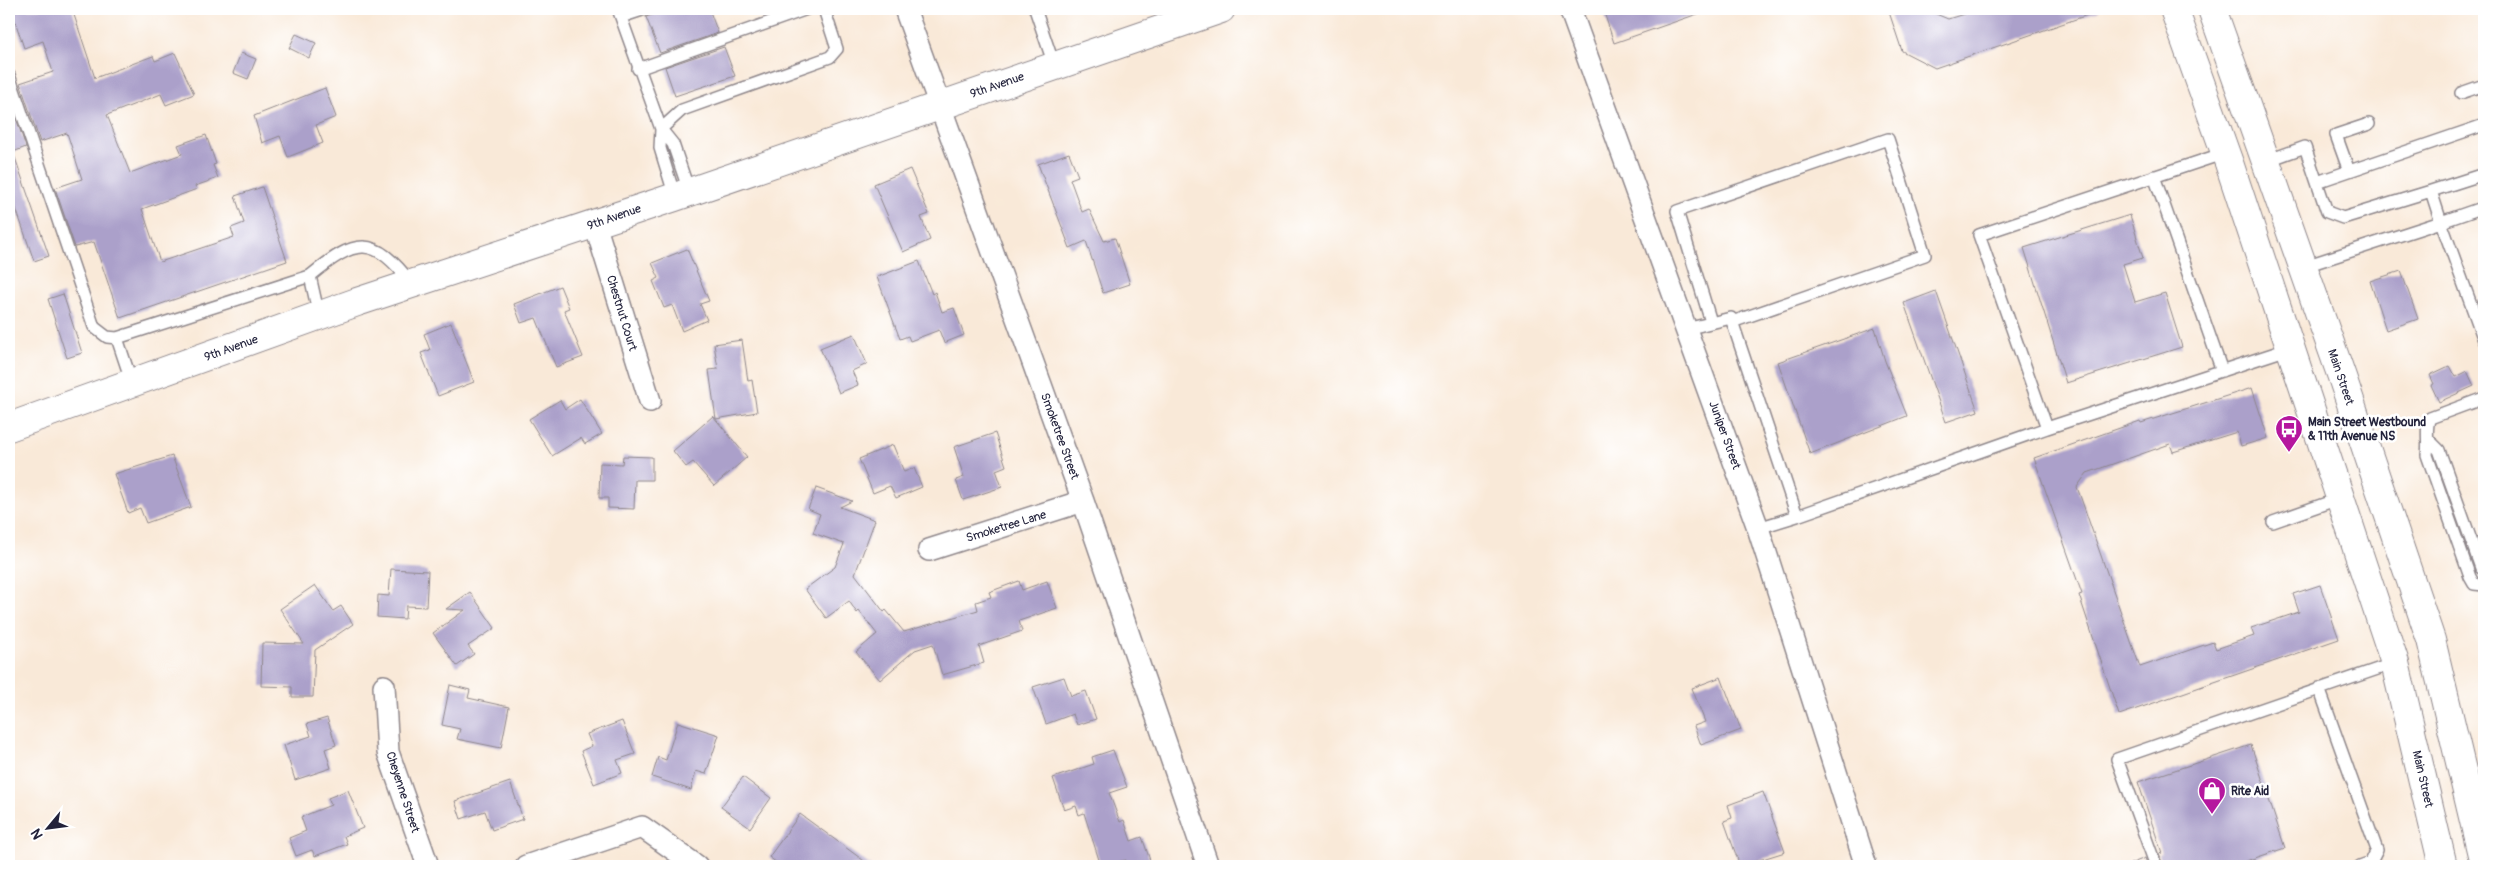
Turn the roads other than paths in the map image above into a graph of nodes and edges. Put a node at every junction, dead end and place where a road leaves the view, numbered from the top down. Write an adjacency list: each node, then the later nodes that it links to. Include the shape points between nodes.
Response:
1 (646, 9): 10 (lane)
2 (807, 9): 12 (lane)
3 (824, 9): 19 (lane, via 837,49 830,57 682,110)
4 (905, 9): 16 (street, Smoketree Street)
5 (1035, 9): 11 (lane)
6 (1221, 9): 11 (main road, 9th Avenue)
7 (1570, 9): 37 (street, Juniper Street)
8 (2174, 9): 20 (main road, Main Street)
9 (2212, 9): 21 (main road, Main Street)
10 (619, 13): 12 (lane)
11 (1054, 65): 16 (main road, 9th Avenue)
12 (638, 69): 19 (lane)
13 (9, 76): 38 (lane, via 94,327 107,337)
14 (2484, 85): 15 (lane)
15 (2461, 93)
16 (938, 105): 27 (main road, 9th Avenue); 50 (street, Smoketree Street)
17 (2369, 124): 22 (lane, via 2336,135)
18 (2484, 125): 22 (lane)
19 (661, 129): 27 (lane, via 673,144)
20 (2227, 158): 24 (lane); 40 (main road, Main Street); 42 (main road, via 2259,202 2308,353 2326,373)
21 (2266, 162): 25 (lane, via 2305,147); 31 (main road, Main Street)
22 (2349, 171): 25 (lane)
23 (2484, 174): 26 (lane)
24 (2154, 176): 41 (lane); 47 (lane, via 1979,235)
25 (2317, 182): 26 (lane, via 2327,212 2343,218)
26 (2431, 191): 29 (lane)
27 (682, 194): 30 (main road, 9th Avenue)
28 (2484, 208): 29 (lane)
29 (2441, 222): 31 (lane); 39 (lane)
30 (595, 224): 33 (main road, 9th Avenue); 45 (street, Chestnut Court)
31 (2302, 267): 42 (main road, Main Street)
32 (310, 276): 33 (lane, via 338,254 360,246 380,250 394,260); 34 (lane); 38 (lane)
33 (412, 284): 34 (main road, 9th Avenue)
34 (319, 316): 43 (main road, 9th Avenue)
35 (1711, 322): 36 (lane, via 1730,318); 36 (lane, via 1677,211 1888,139 1925,256); 37 (lane)
36 (1732, 322): 51 (lane)
37 (1686, 329): 53 (street, Juniper Street)
38 (117, 338): 43 (lane)
39 (2484, 340)
40 (2290, 348): 41 (lane); 49 (main road, Main Street)
41 (2222, 371): 47 (lane)
42 (2342, 377): 68 (main road, Main Street, via 2431,640 2483,859)
43 (132, 383): 46 (main road, 9th Avenue)
44 (2484, 398): 48 (lane, via 2430,418 2426,427)
45 (650, 401)
46 (9, 427)
47 (2047, 428): 51 (lane)
48 (2429, 440): 55 (lane, via 2439,450 2471,546); 56 (lane, via 2427,455 2470,577 2474,584)
49 (2341, 498): 52 (lane); 57 (main road, Main Street)
50 (1084, 501): 54 (street, Smoketree Lane); 63 (street, Smoketree Street)
51 (1797, 516): 53 (lane)
52 (2273, 522)
53 (1758, 528): 64 (street, Juniper Street)
54 (929, 550)
55 (2484, 570)
56 (2484, 585)
57 (2395, 662): 59 (lane); 67 (main road, Main Street)
58 (384, 686): 60 (street, Cheyenne Street, via 388,752)
59 (2319, 688): 65 (lane, via 2117,759); 66 (lane, via 2377,850 2371,862)
60 (428, 866)
61 (526, 866): 62 (street, via 642,827)
62 (697, 866)
63 (1208, 866)
64 (1866, 866)
65 (2156, 866)
66 (2360, 866)
67 (2442, 866)
68 (2481, 866)

